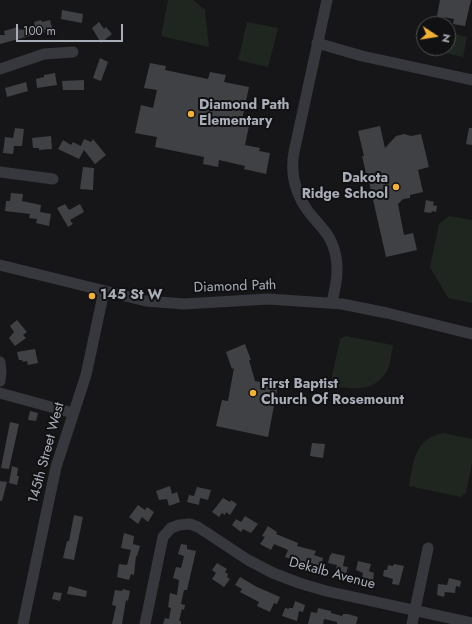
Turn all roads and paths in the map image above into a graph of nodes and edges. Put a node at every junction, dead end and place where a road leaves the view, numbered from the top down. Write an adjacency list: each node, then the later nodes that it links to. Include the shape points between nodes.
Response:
1 (327, 0): 2 (street)
2 (317, 43): 5 (street, via 362,56); 10 (street, via 292,170 299,196 326,232 334,248 338,274)
3 (73, 52): 4 (street, via 44,54)
4 (0, 69)
5 (472, 80)
6 (0, 172): 7 (street)
7 (53, 179)
8 (0, 265): 9 (street, Diamond Path)
9 (104, 291): 10 (street, Diamond Path, via 146,301 184,304 268,299); 15 (street, 145th Street West, via 86,375)
10 (332, 303): 11 (street, Diamond Path, via 387,313)
11 (472, 334)
12 (0, 362): 13 (street)
13 (0, 381)
14 (0, 393): 15 (street)
15 (73, 413): 19 (street, 145th Street West, via 56,466)
16 (428, 548): 17 (street)
17 (415, 610): 18 (street, Dekalb Avenue); 20 (street, Dekalb Avenue, via 299,583 248,560 195,525 184,523 173,527 162,540); 21 (street)
18 (472, 623)
19 (23, 624)
20 (145, 624)
21 (412, 624)

